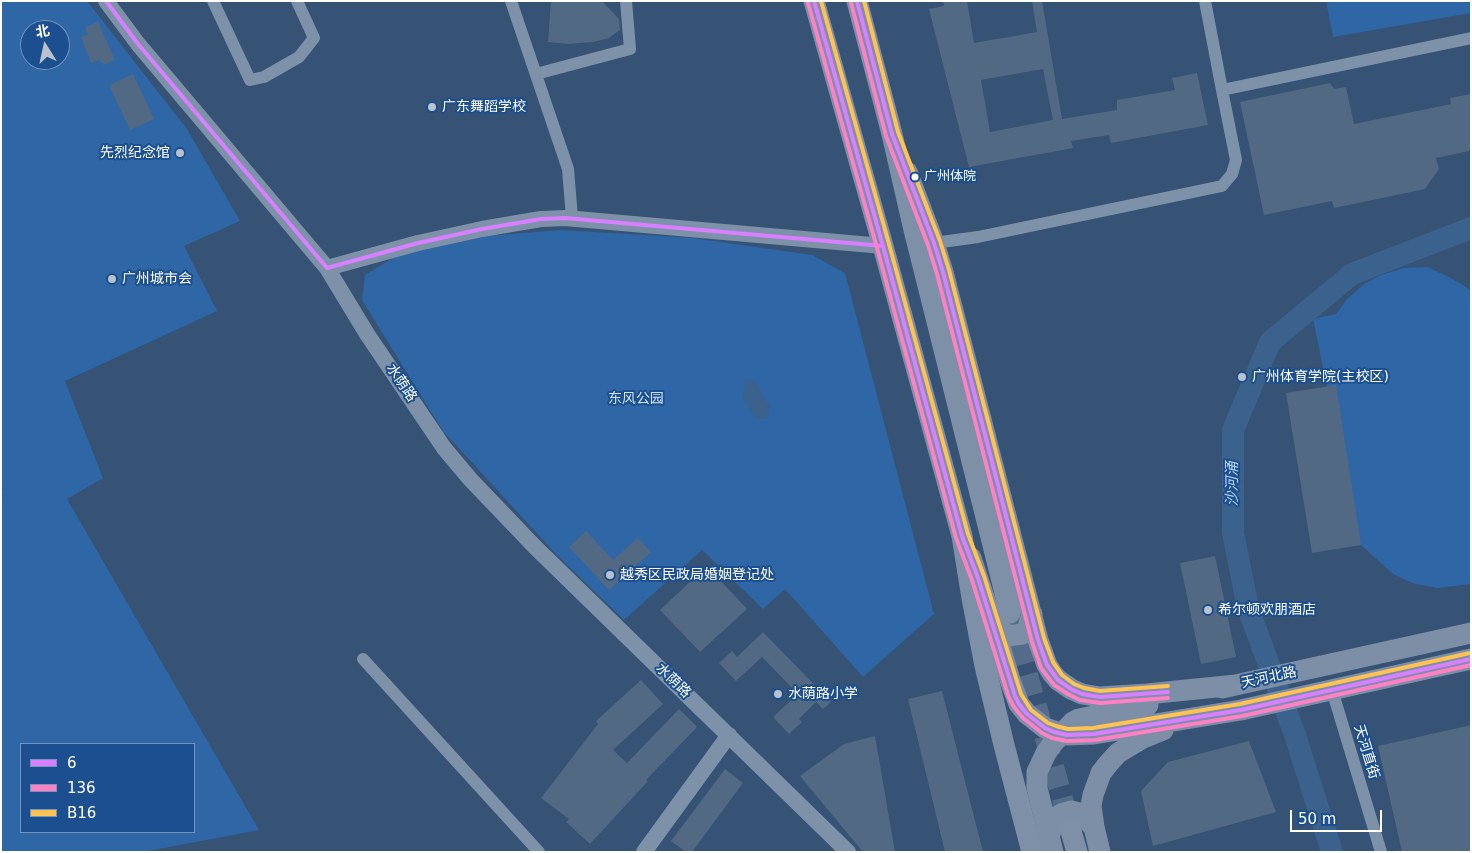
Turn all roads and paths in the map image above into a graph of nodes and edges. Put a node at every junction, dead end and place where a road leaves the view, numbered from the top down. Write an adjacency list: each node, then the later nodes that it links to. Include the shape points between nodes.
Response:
1 (106, 1): 16 (street, 水荫路, via 138,44)
2 (213, 1): 3 (street, via 250,80 264,77 299,57 314,38)
3 (297, 1)
4 (511, 1): 10 (street)
5 (626, 1): 10 (street, via 630,49)
6 (814, 1): 15 (highway)
7 (857, 1): 12 (highway)
8 (1205, 1): 11 (street)
9 (1471, 38): 11 (street)
10 (536, 74): 13 (street, via 568,170)
11 (1222, 90): 14 (street, via 1236,160 1232,174 1222,186)
12 (892, 134): 14 (main road); 19 (highway)
13 (572, 218): 15 (street); 16 (street, via 541,219 482,229)
14 (934, 243): 18 (main road)
15 (883, 246): 17 (highway)
16 (327, 268): 27 (street, 水荫路, via 444,448 470,479 535,547)
17 (962, 536): 19 (main road, via 978,578); 33 (highway, via 985,666)
18 (1032, 614): 19 (main road, via 1027,631 1008,636); 23 (main road, via 1040,647 1052,673 1082,694 1107,696)
19 (1002, 618): 26 (main road, via 1011,683 1019,704 1045,728)
20 (1471, 633): 23 (main road, 天河北路)
21 (1471, 659): 24 (main road, 天河北路)
22 (362, 660): 30 (street)
23 (1236, 685): 26 (main road, 天河北路, via 1079,719)
24 (1332, 690): 25 (main road, 天河北路); 35 (street, 天河直街)
25 (1241, 710): 26 (main road, 天河北路, via 1094,734); 28 (main road, via 1170,728 1143,738 1118,753 1101,773 1095,786 1091,806)
26 (1066, 731): 29 (main road, via 1046,753 1037,772 1037,788)
27 (729, 735): 31 (street); 32 (street, 水荫路)
28 (1094, 827): 29 (main road, via 1079,813 1064,813 1053,823); 34 (main road)
29 (1051, 845)
30 (539, 852)
31 (644, 852)
32 (848, 852)
33 (1032, 852)
34 (1100, 852)
35 (1381, 852)

